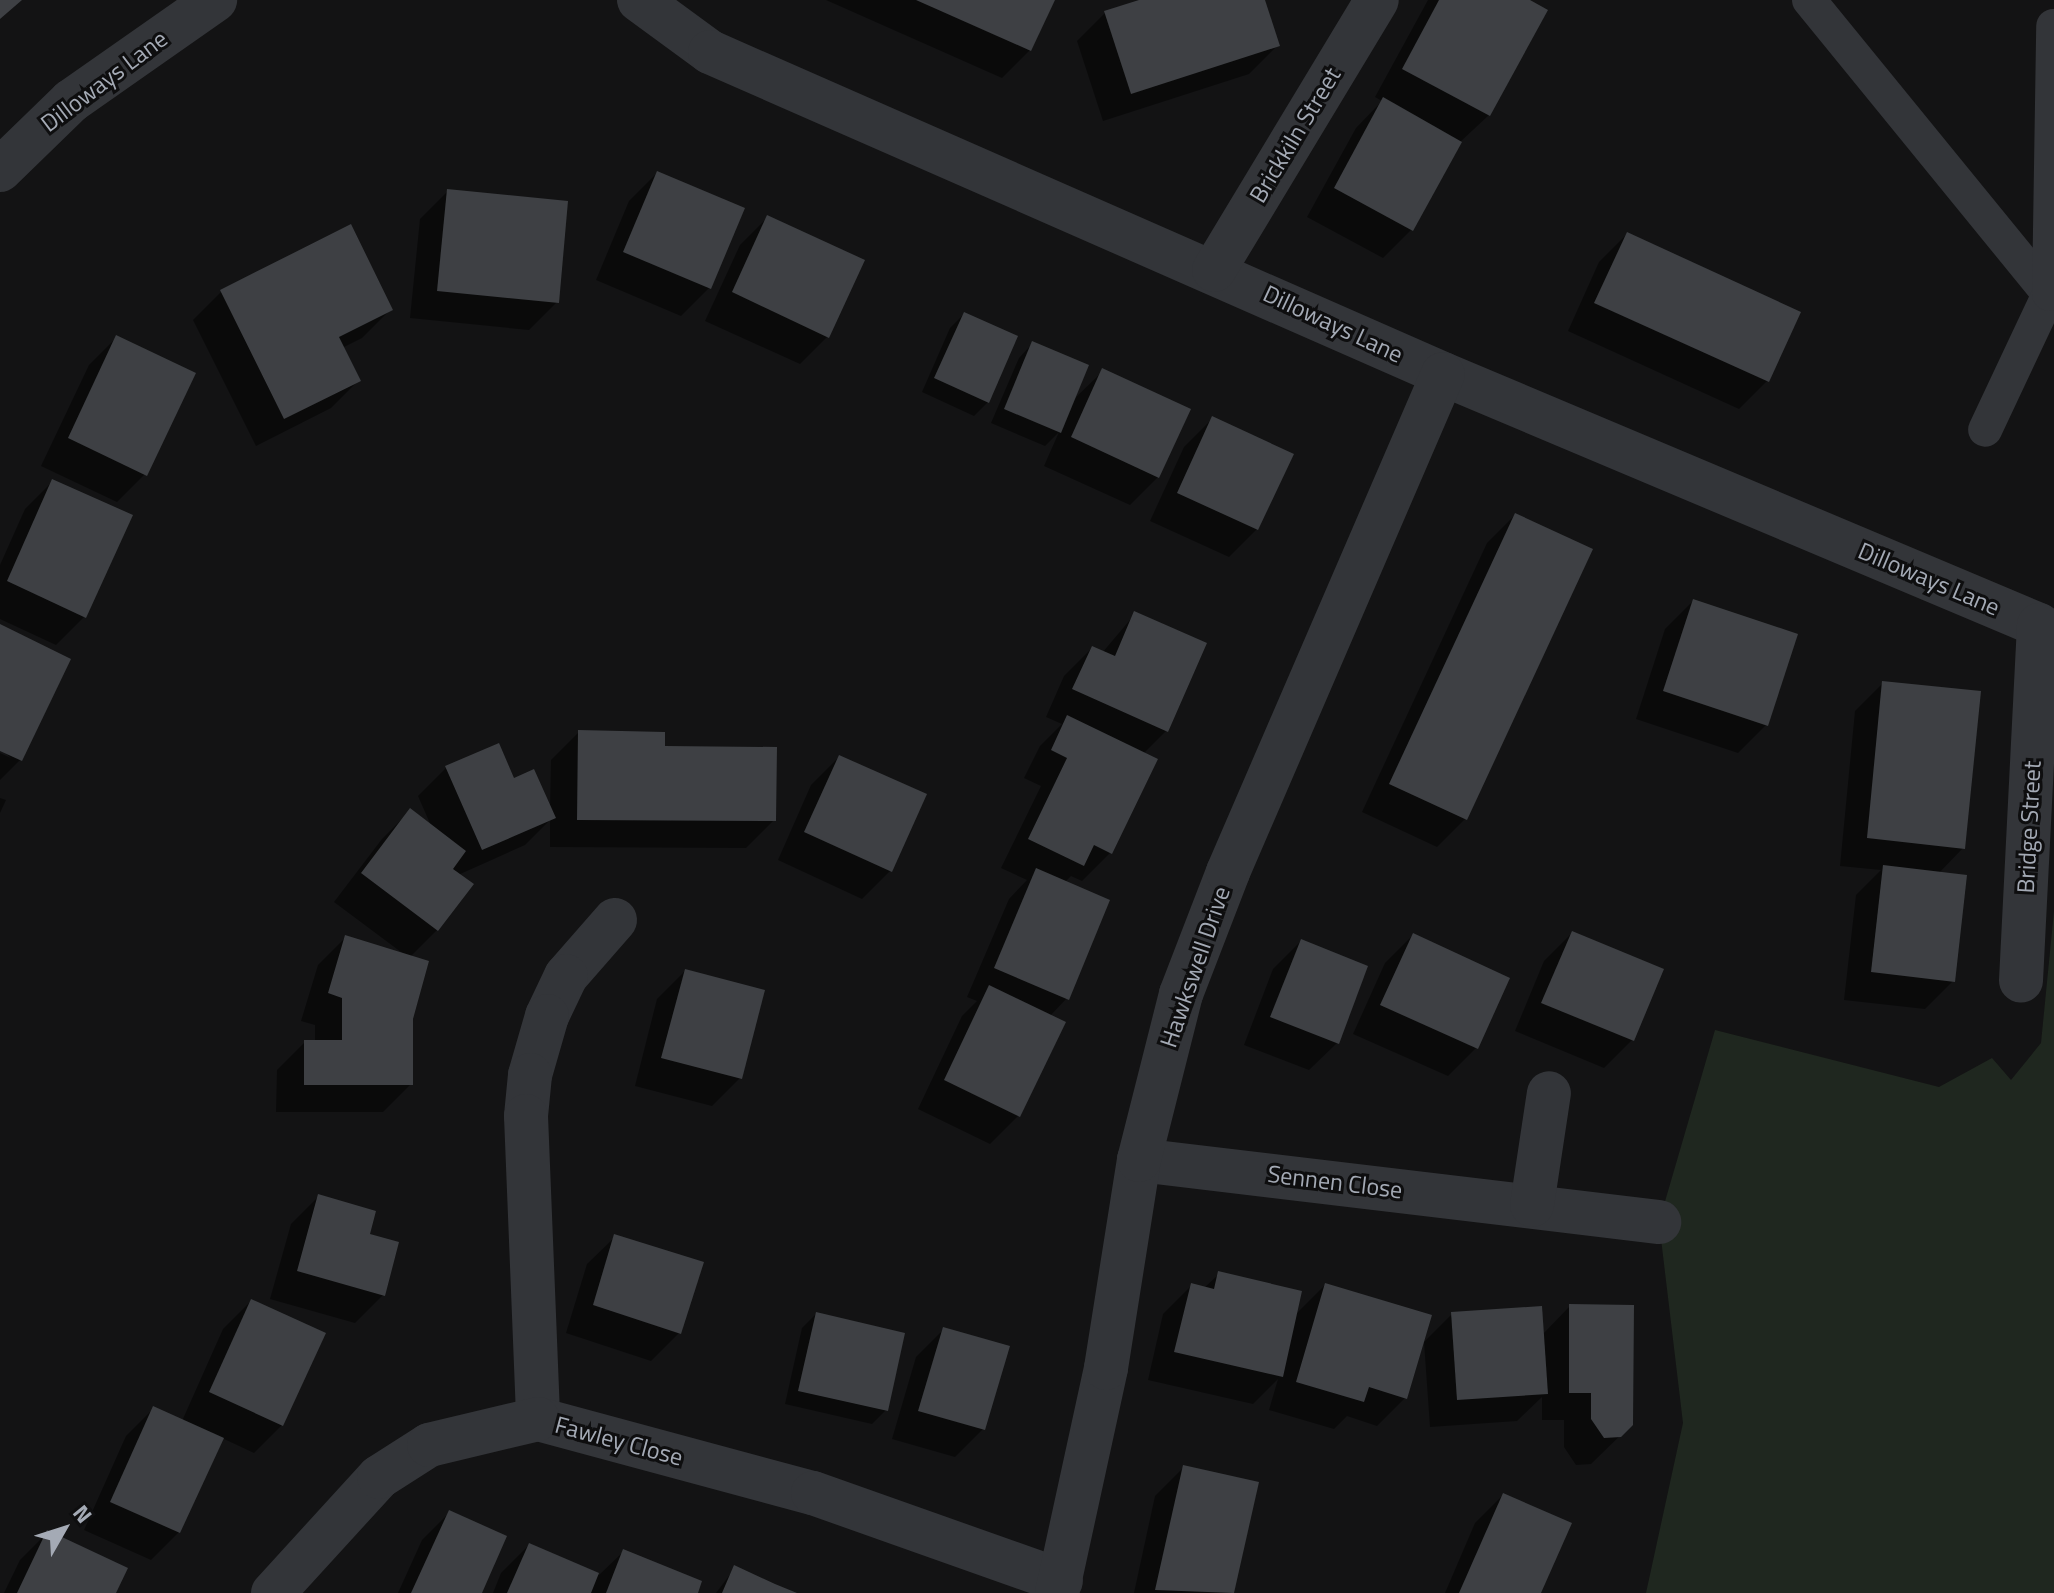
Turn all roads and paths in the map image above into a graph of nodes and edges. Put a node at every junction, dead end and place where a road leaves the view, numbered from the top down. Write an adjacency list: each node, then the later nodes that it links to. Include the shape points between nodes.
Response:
1 (215, 0): 6 (street, Dilloways Lane, via 71,101)
2 (639, 0): 7 (street, Dilloways Lane, via 710,52)
3 (1377, 0): 7 (street, Brickkiln Street)
4 (1809, 0): 8 (lane)
5 (2053, 26): 8 (lane)
6 (0, 170)
7 (1214, 270): 9 (street, Dilloways Lane)
8 (2049, 294): 10 (lane)
9 (1443, 374): 11 (street, Dilloways Lane); 15 (street, Hawkswell Drive, via 1228,872 1181,994)
10 (1985, 430)
11 (2039, 625): 13 (street, Bridge Street)
12 (615, 920): 18 (street, Fawley Close, via 566,976 547,1016 530,1075 526,1116)
13 (2021, 981)
14 (1549, 1093): 16 (street)
15 (1139, 1160): 16 (street, Sennen Close); 19 (street, Hawkswell Drive, via 1106,1368)
16 (1532, 1205): 17 (street, Sennen Close)
17 (1659, 1222)
18 (538, 1419): 19 (street, Fawley Close, via 813,1493); 20 (street, via 429,1445 379,1477)
19 (1059, 1587)
20 (273, 1593)

